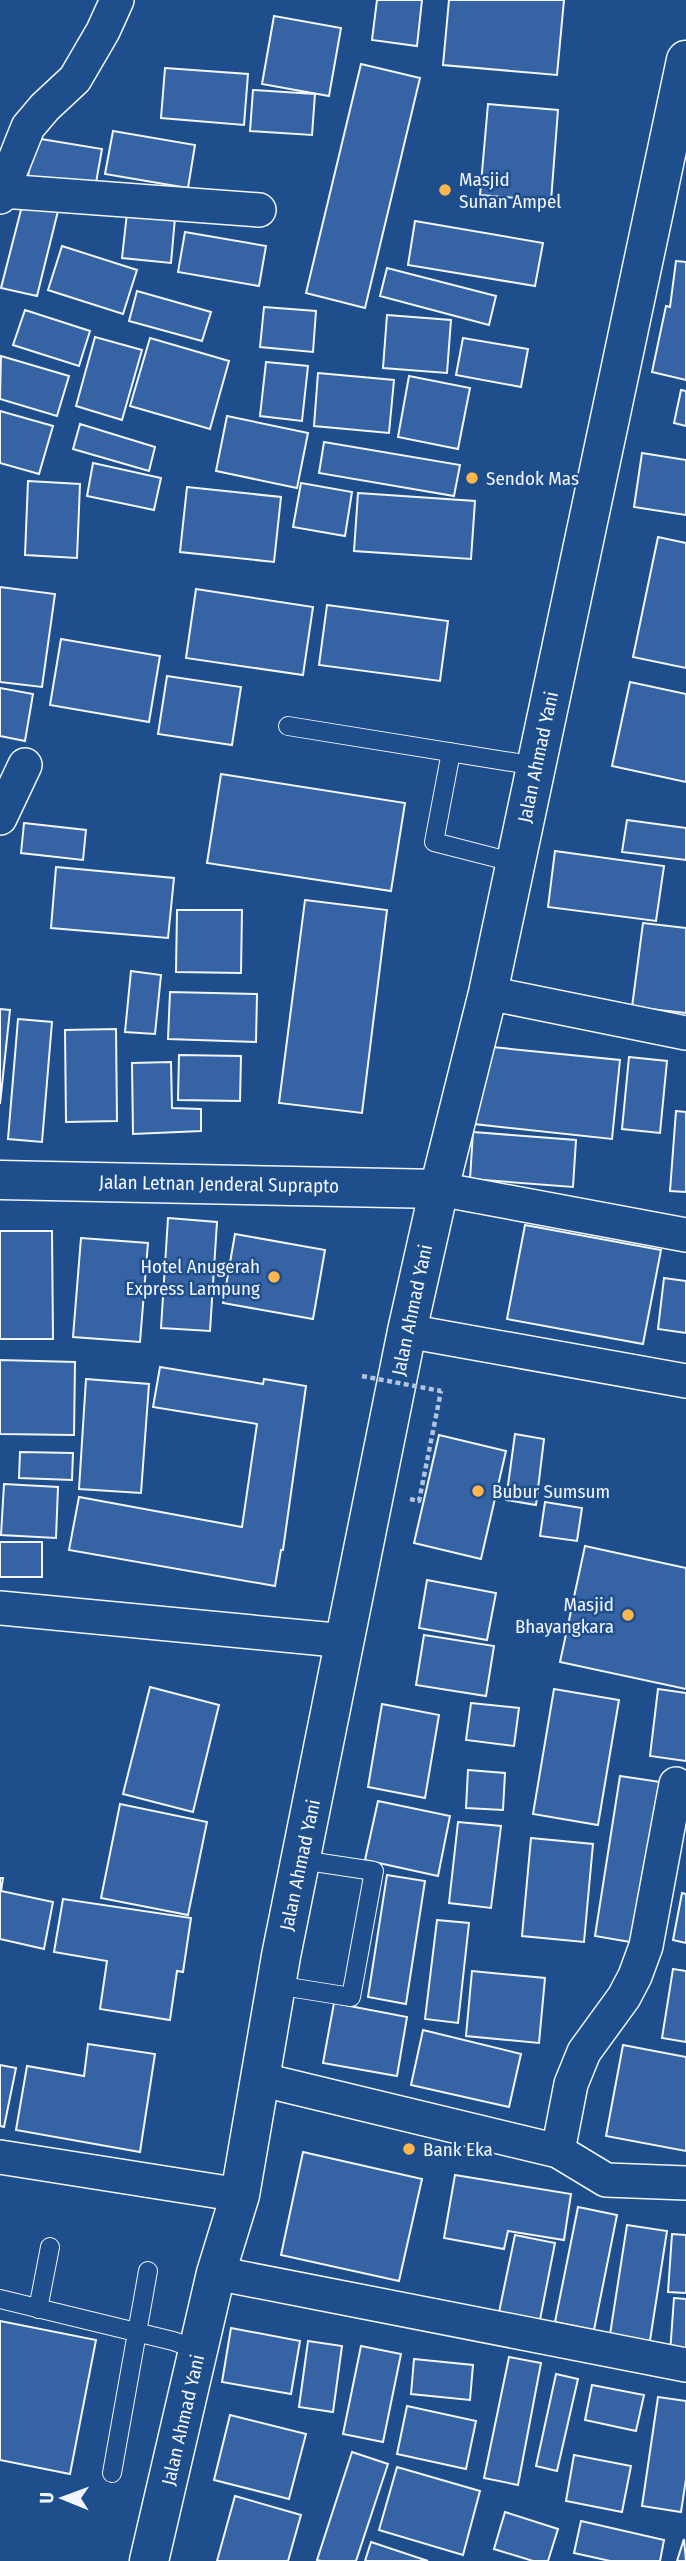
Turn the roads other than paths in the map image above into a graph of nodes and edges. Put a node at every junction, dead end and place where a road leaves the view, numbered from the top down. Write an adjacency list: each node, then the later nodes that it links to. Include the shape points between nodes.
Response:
1 (117, 0): 3 (street, via 75,79 28,127)
2 (686, 60): 8 (main road, Jalan Ahmad Yani)
3 (1, 194): 4 (street)
4 (259, 210)
5 (288, 726): 6 (lane)
6 (451, 752): 8 (lane); 10 (lane, via 433,842)
7 (24, 765): 9 (street)
8 (537, 766): 10 (main road, Jalan Ahmad Yani)
9 (0, 818)
10 (516, 863): 11 (main road, Jalan Ahmad Yani)
11 (488, 993): 12 (street); 14 (main road, Jalan Ahmad Yani)
12 (686, 1033)
13 (0, 1180): 14 (main road, Jalan Letnan Jenderal Suprapto)
14 (439, 1189): 15 (street); 16 (main road, Jalan Ahmad Yani)
15 (686, 1235)
16 (407, 1331): 17 (street); 19 (main road, Jalan Ahmad Yani)
17 (686, 1381)
18 (0, 1608): 19 (street)
19 (346, 1641): 21 (main road, Jalan Ahmad Yani)
20 (676, 1784): 24 (street, via 646,1946 624,1997 584,2052 571,2084)
21 (300, 1860): 22 (main road, Jalan Ahmad Yani); 22 (lane, via 374,1871 351,1997)
22 (276, 1985): 23 (main road, Jalan Ahmad Yani)
23 (259, 2080): 24 (street); 27 (main road, Jalan Ahmad Yani)
24 (558, 2151): 26 (street, via 606,2180)
25 (0, 2157): 27 (street)
26 (686, 2183)
27 (240, 2195): 30 (main road, Jalan Ahmad Yani)
28 (50, 2247): 32 (lane)
29 (148, 2271): 33 (lane)
30 (216, 2273): 34 (main road, Jalan Ahmad Yani); 35 (street)
31 (0, 2299): 32 (lane)
32 (38, 2309): 33 (lane)
33 (136, 2332): 34 (lane); 36 (lane)
34 (199, 2350): 37 (main road, Jalan Ahmad Yani)
35 (686, 2365)
36 (112, 2473)
37 (149, 2561)

